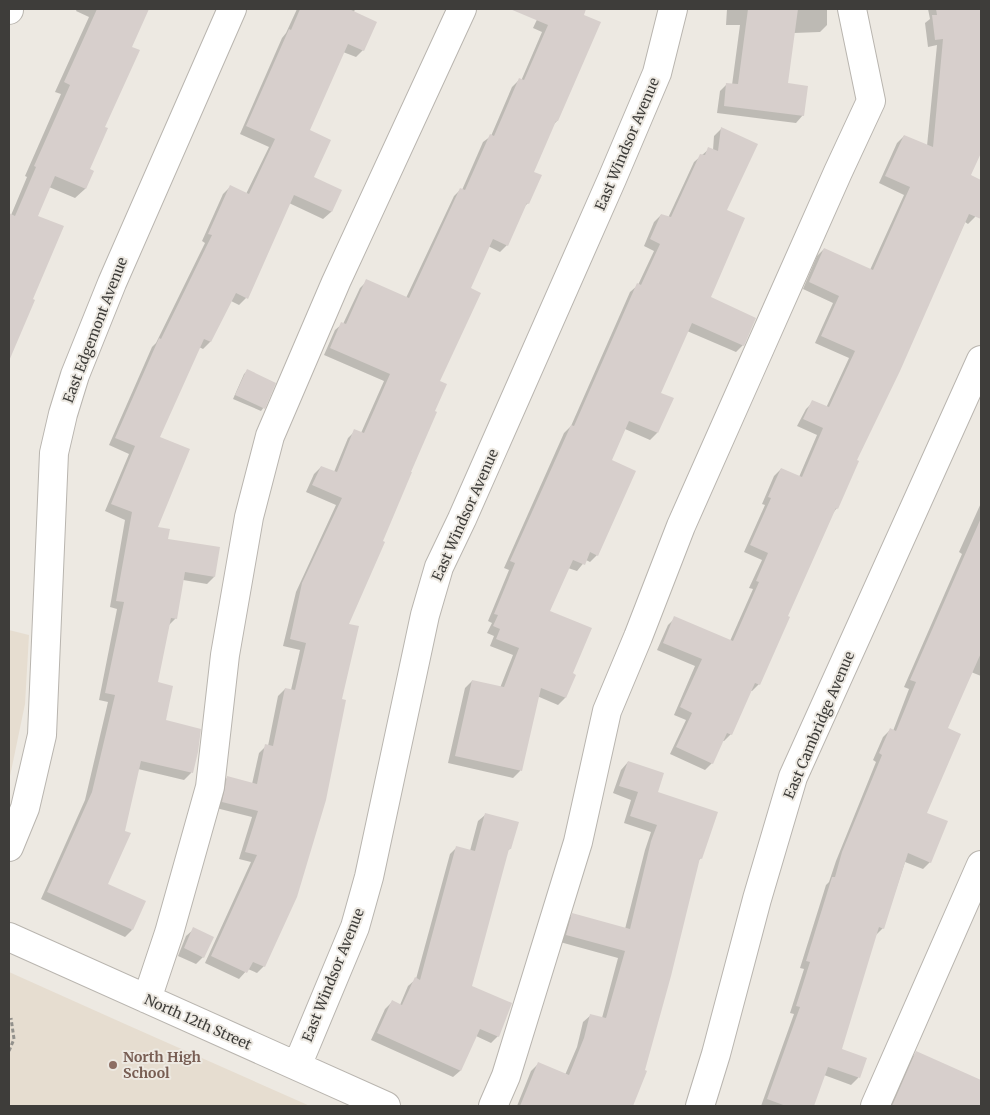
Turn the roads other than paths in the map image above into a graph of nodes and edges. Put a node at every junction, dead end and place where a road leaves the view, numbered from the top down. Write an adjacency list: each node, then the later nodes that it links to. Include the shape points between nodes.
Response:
1 (232, 9): 6 (street, East Edgemont Avenue, via 112,282 75,374 63,414 54,453 42,735 24,808)
2 (462, 9): 9 (street, via 336,282 270,436 249,516 225,655 210,787)
3 (674, 9): 10 (street, East Windsor Avenue, via 657,73 616,171 439,567 425,615 360,910)
4 (852, 9): 12 (street, via 871,101 681,526 607,711 578,842 506,1076)
5 (981, 360): 13 (street, East Cambridge Avenue, via 793,777)
6 (9, 847)
7 (981, 865): 14 (street)
8 (9, 937): 9 (street, North 12th Street)
9 (147, 999): 10 (street, North 12th Street)
10 (297, 1066): 11 (street, North 12th Street)
11 (386, 1106)
12 (493, 1106)
13 (700, 1106)
14 (875, 1106)

